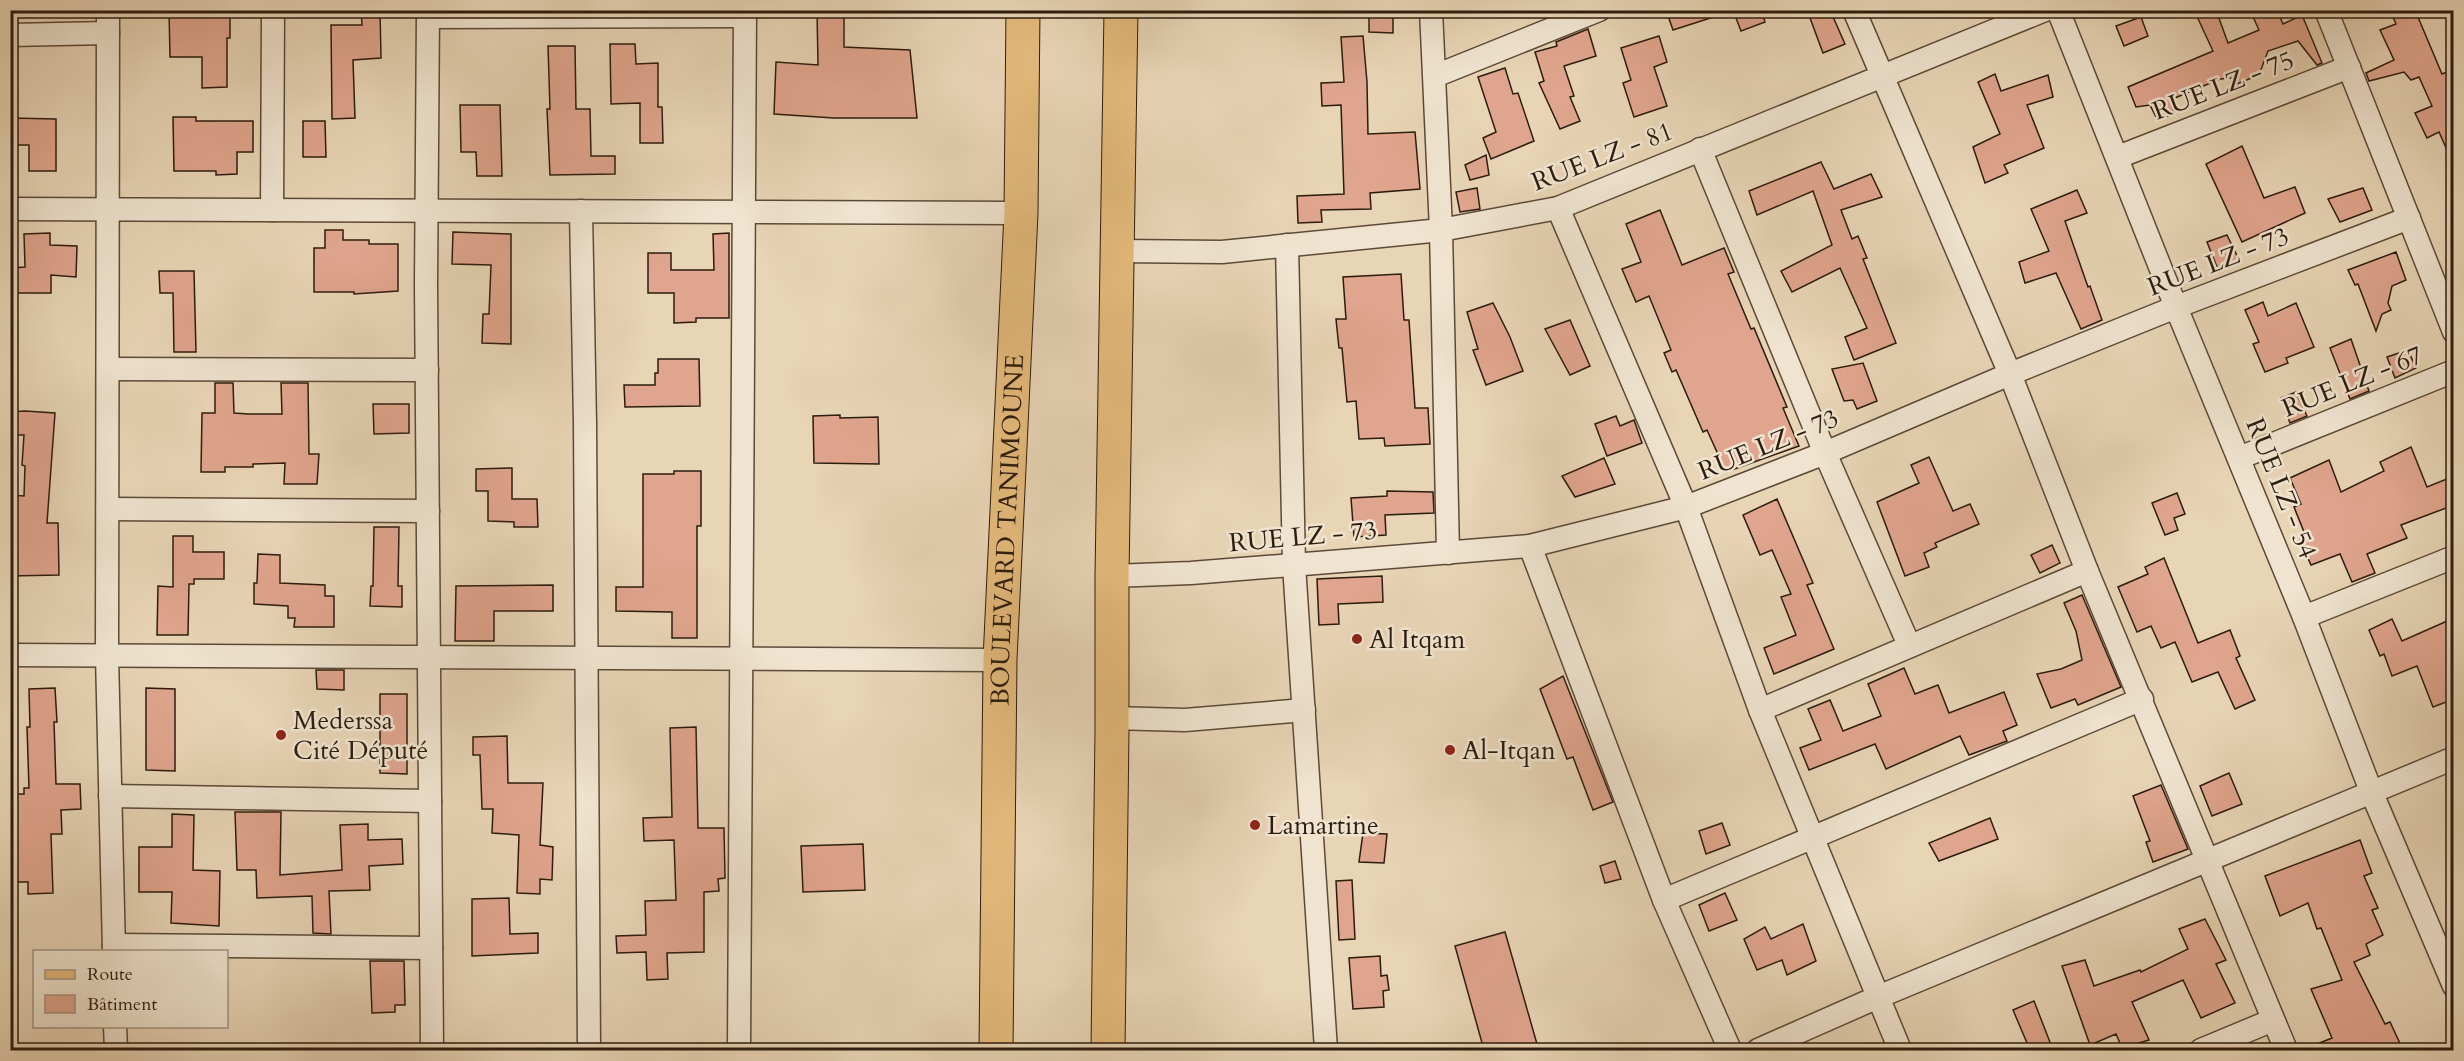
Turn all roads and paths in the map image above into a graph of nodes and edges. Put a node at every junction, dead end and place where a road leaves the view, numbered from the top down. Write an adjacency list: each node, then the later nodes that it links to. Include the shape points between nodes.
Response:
1 (273, 10): 22 (street)
2 (1023, 10): 26 (main road, BOULEVARD TANIMOUNE)
3 (1121, 10): 30 (main road)
4 (1431, 10): 15 (street)
5 (1599, 10): 15 (street)
6 (1854, 10): 16 (street)
7 (2045, 10): 16 (street, RUE LZ - 81)
8 (2058, 10): 18 (street, RUE LZ - 54)
9 (2326, 10): 14 (street)
10 (745, 13): 11 (street); 25 (street)
11 (428, 14): 23 (street)
12 (108, 22): 13 (street); 21 (street)
13 (10, 35)
14 (2349, 67): 18 (street, RUE LZ - 75); 27 (street)
15 (1435, 76): 28 (street)
16 (1882, 76): 17 (street, RUE LZ - 81); 36 (street)
17 (1700, 149): 20 (street, RUE LZ - 81); 37 (street)
18 (2118, 157): 31 (street, RUE LZ - 54)
19 (10, 208): 21 (street)
20 (1558, 208): 28 (street, RUE LZ - 81); 39 (street)
21 (109, 209): 22 (street); 33 (street)
22 (272, 210): 23 (street)
23 (427, 210): 24 (street); 34 (street)
24 (582, 211): 25 (street); 53 (street)
25 (742, 212): 26 (street); 54 (street)
26 (1021, 213): 55 (main road, BOULEVARD TANIMOUNE)
27 (2409, 218): 31 (street, RUE LZ - 73); 32 (street)
28 (1442, 230): 29 (street, RUE LZ - 81); 43 (street)
29 (1287, 246): 30 (street, RUE LZ - 81, via 1222,252); 45 (street)
30 (1118, 251): 47 (main road)
31 (2175, 307): 36 (street, RUE LZ - 73); 38 (street, RUE LZ - 54)
32 (2454, 332)
33 (109, 369): 34 (street); 40 (street)
34 (427, 370): 41 (street)
35 (2454, 371): 38 (street, RUE LZ - 67)
36 (2010, 374): 37 (street, RUE LZ - 73); 46 (street)
37 (1825, 453): 39 (street, RUE LZ - 73); 49 (street)
38 (2239, 458): 48 (street, RUE LZ - 54)
39 (1686, 507): 42 (street, RUE LZ - 73); 58 (street)
40 (108, 509): 41 (street); 51 (street)
41 (428, 511): 52 (street)
42 (1530, 546): 43 (street, RUE LZ - 73); 66 (street)
43 (1448, 553): 45 (street, RUE LZ - 73)
44 (2454, 557): 48 (street)
45 (1294, 565): 47 (street, RUE LZ - 73); 57 (street)
46 (2087, 571): 49 (street); 56 (street)
47 (1112, 576): 59 (main road)
48 (2304, 617): 61 (street, RUE LZ - 54)
49 (1910, 645): 58 (street)
50 (10, 655): 51 (street)
51 (107, 655): 52 (street); 62 (street)
52 (429, 657): 53 (street); 63 (street)
53 (587, 658): 54 (street); 75 (street)
54 (741, 659): 55 (street); 76 (street)
55 (1000, 660): 77 (main road, BOULEVARD TANIMOUNE)
56 (2142, 699): 64 (street); 65 (street)
57 (1304, 710): 59 (street, via 1185,720); 79 (street)
58 (1760, 710): 64 (street)
59 (1112, 718): 78 (main road)
60 (2454, 758): 61 (street)
61 (2371, 791): 65 (street); 69 (street, RUE LZ - 54)
62 (110, 796): 63 (street); 67 (street)
63 (430, 801): 68 (street)
64 (1811, 838): 66 (street); 70 (street)
65 (2207, 859): 70 (street); 71 (street)
66 (1664, 900): 80 (street)
67 (114, 948): 68 (street)
68 (431, 948): 74 (street)
69 (2453, 983)
70 (1878, 997): 81 (street); 82 (street)
71 (2273, 1020): 83 (street); 84 (street)
72 (115, 1028): 73 (street)
73 (116, 1050)
74 (432, 1050)
75 (589, 1050)
76 (739, 1050)
77 (996, 1050)
78 (1108, 1050)
79 (1326, 1050)
80 (1730, 1050)
81 (1758, 1050)
82 (1900, 1050)
83 (2201, 1050)
84 (2286, 1050)

